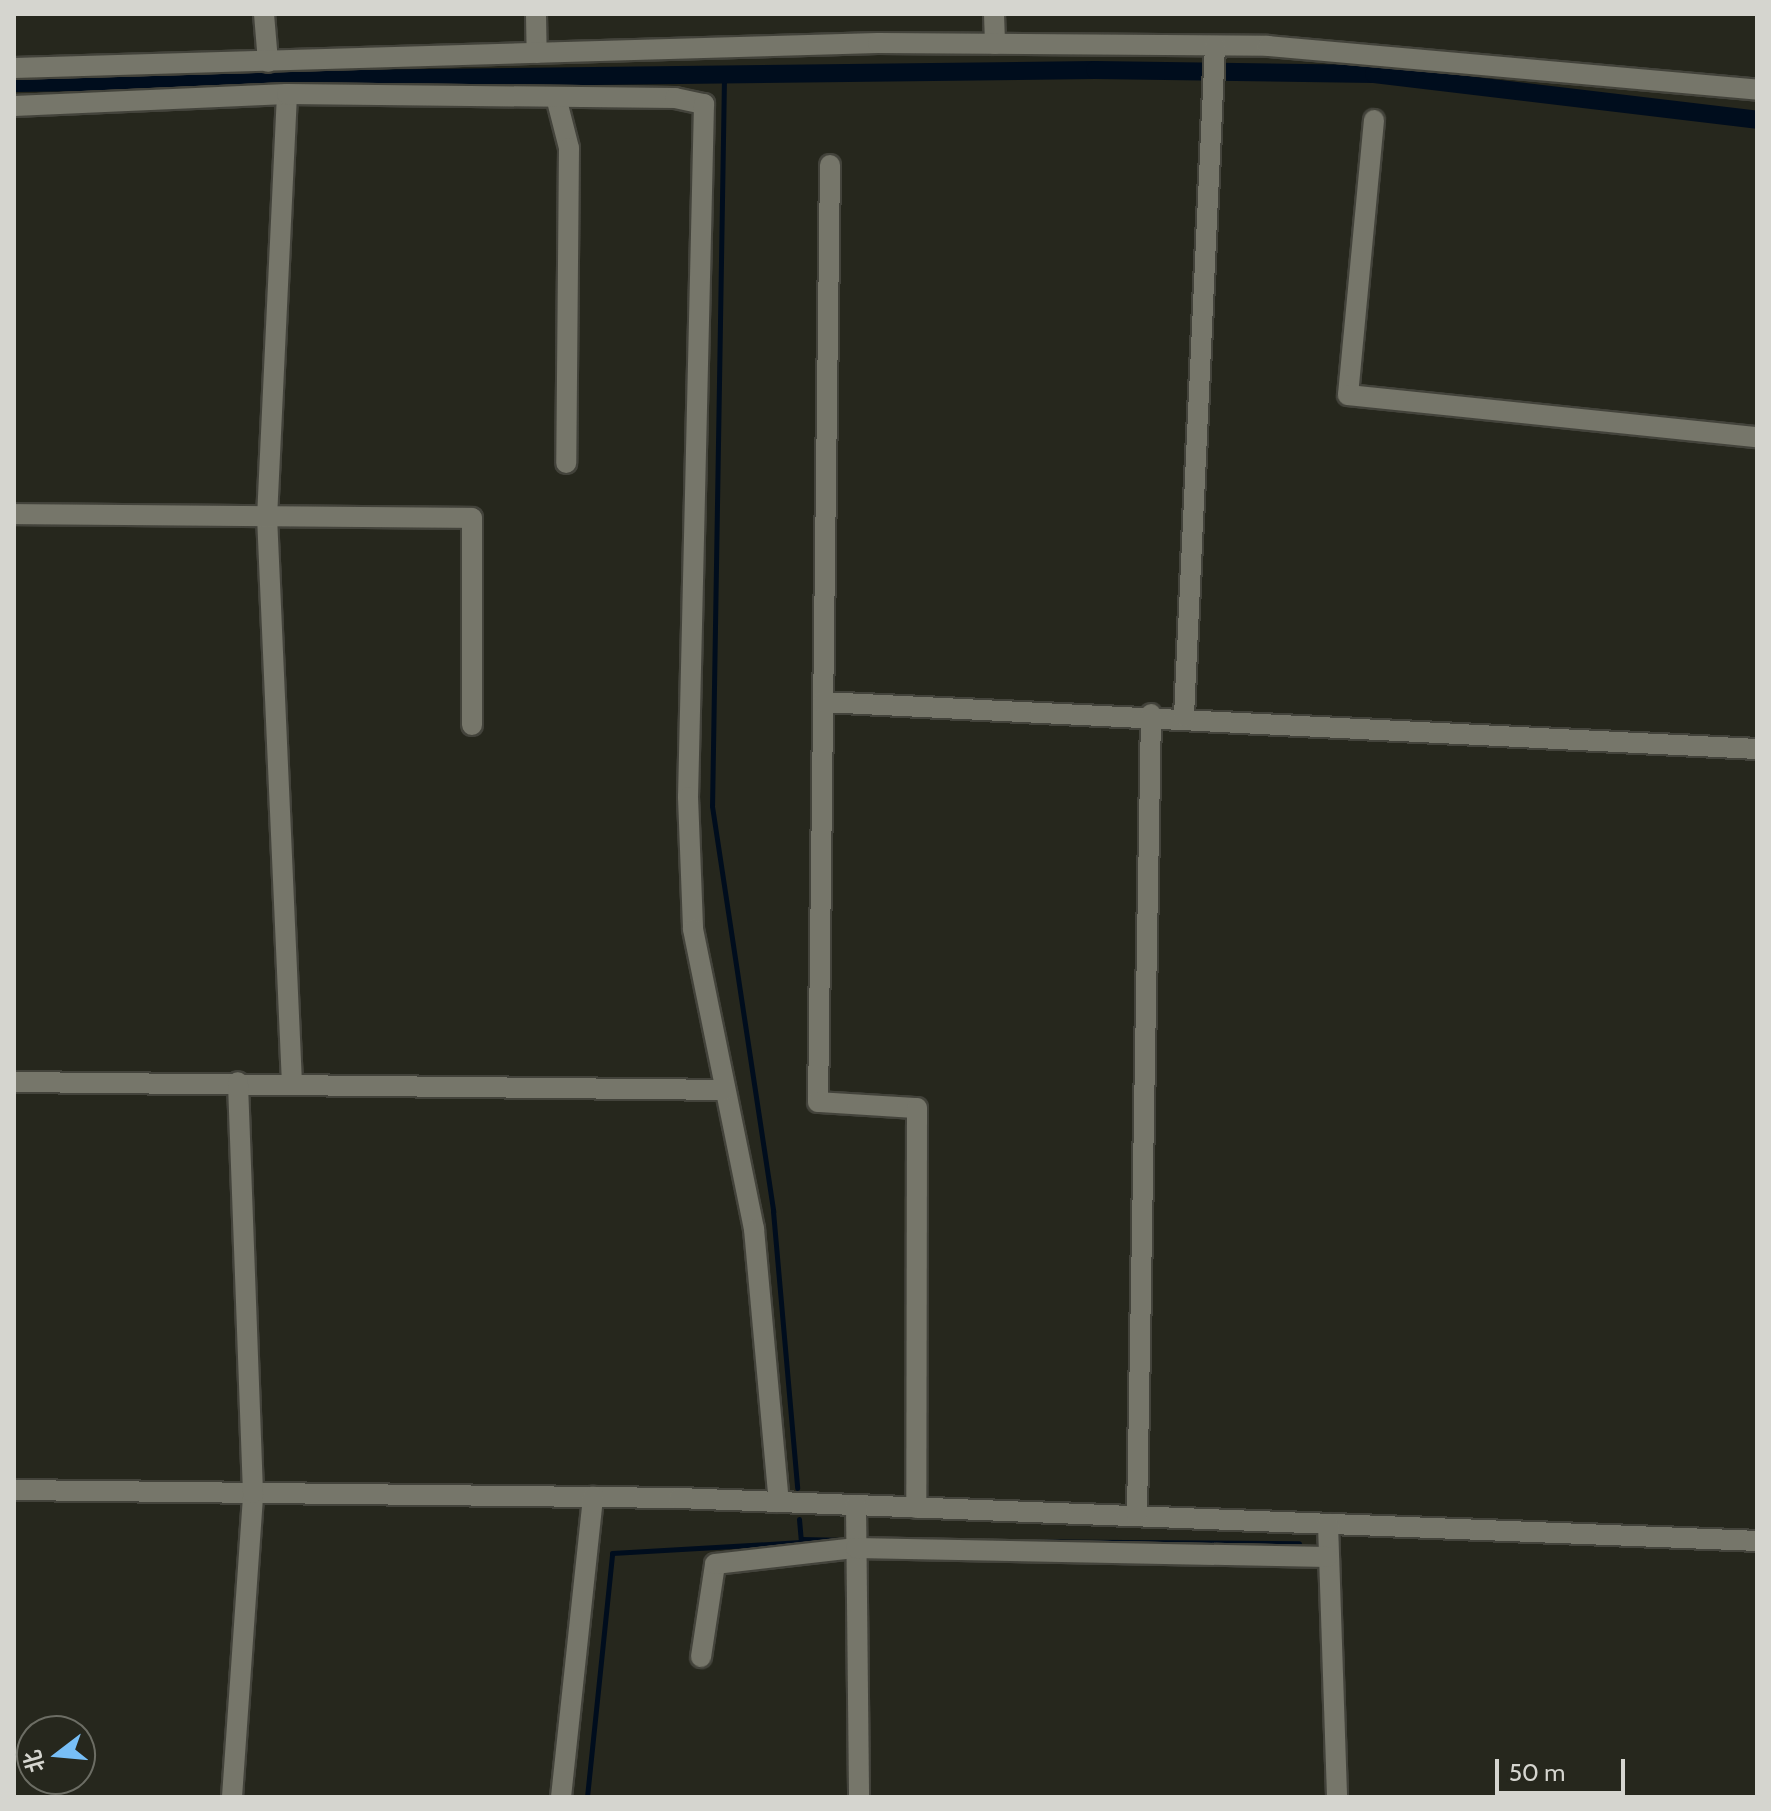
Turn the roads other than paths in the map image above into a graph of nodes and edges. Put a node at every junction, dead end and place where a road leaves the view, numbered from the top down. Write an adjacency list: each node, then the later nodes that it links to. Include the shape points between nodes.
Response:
1 (264, 14): 7 (street)
2 (536, 14): 6 (street)
3 (994, 14): 4 (street)
4 (995, 44): 5 (street); 6 (street)
5 (1215, 46): 9 (street); 21 (street)
6 (537, 53): 7 (street)
7 (268, 62): 8 (street)
8 (14, 68)
9 (1757, 90)
10 (287, 94): 11 (street); 12 (street); 18 (street)
11 (556, 97): 16 (street, via 569,148); 27 (street, via 704,104 688,797 693,929)
12 (14, 106)
13 (1374, 120): 15 (street, via 1348,395)
14 (830, 165): 19 (street)
15 (1757, 437)
16 (566, 463)
17 (14, 514): 18 (street)
18 (267, 516): 22 (street, via 472,518); 26 (street)
19 (823, 702): 20 (street); 33 (street, via 818,1102 917,1108)
20 (1151, 714): 21 (street); 34 (street)
21 (1184, 716): 23 (street)
22 (472, 725)
23 (1757, 749)
24 (14, 1082): 25 (street)
25 (238, 1082): 26 (street); 29 (street)
26 (292, 1083): 27 (street)
27 (725, 1090): 31 (street, via 754,1229)
28 (14, 1490): 29 (street)
29 (253, 1493): 30 (street); 40 (street)
30 (593, 1497): 31 (street); 41 (street)
31 (779, 1502): 32 (street)
32 (856, 1505): 33 (street); 36 (street)
33 (916, 1508): 34 (street)
34 (1137, 1516): 35 (street)
35 (1328, 1524): 37 (street); 38 (street)
36 (856, 1540): 38 (street); 39 (street, via 715,1564); 42 (street)
37 (1757, 1541)
38 (1327, 1557): 43 (street)
39 (701, 1657)
40 (232, 1797)
41 (561, 1797)
42 (859, 1797)
43 (1337, 1797)

